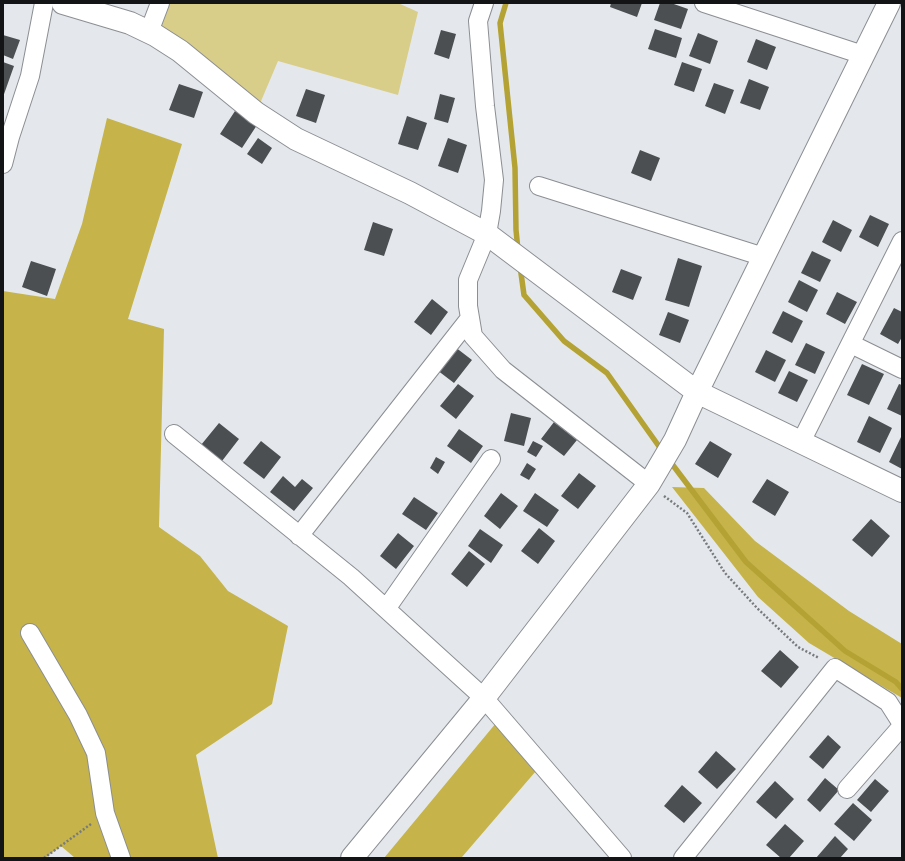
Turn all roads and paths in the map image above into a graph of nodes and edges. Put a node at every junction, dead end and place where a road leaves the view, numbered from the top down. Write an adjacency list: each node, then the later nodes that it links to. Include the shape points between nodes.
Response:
1 (44, 3): 9 (street, via 30,76)
2 (63, 3): 7 (street, via 130,23)
3 (160, 3): 7 (street)
4 (484, 3): 11 (street, via 478,21 494,180)
5 (704, 3): 8 (street)
6 (889, 3): 8 (street)
7 (149, 32): 11 (street, via 180,51 256,114 296,139 410,193)
8 (863, 55): 13 (street)
9 (3, 164)
10 (539, 186): 13 (street)
11 (487, 234): 14 (street, via 468,280); 17 (street)
12 (902, 241): 15 (street)
13 (764, 257): 17 (street)
14 (470, 318): 21 (street, via 473,336 503,370); 23 (street)
15 (851, 344): 16 (street); 19 (street)
16 (902, 369)
17 (697, 392): 19 (street); 21 (street)
18 (174, 434): 23 (street)
19 (801, 442): 22 (street)
20 (491, 458): 24 (street)
21 (654, 476): 26 (path, via 687,512 725,573 757,608 798,646); 27 (street)
22 (902, 491)
23 (299, 536): 24 (street)
24 (386, 609): 27 (street)
25 (30, 633): 30 (street, via 78,715 96,753)
26 (835, 668): 28 (street, via 888,702); 35 (street)
27 (484, 698): 33 (street); 34 (street)
28 (902, 725): 29 (street)
29 (847, 789)
30 (105, 813): 31 (path); 32 (street)
31 (44, 858)
32 (121, 858)
33 (352, 858)
34 (622, 858)
35 (683, 858)

